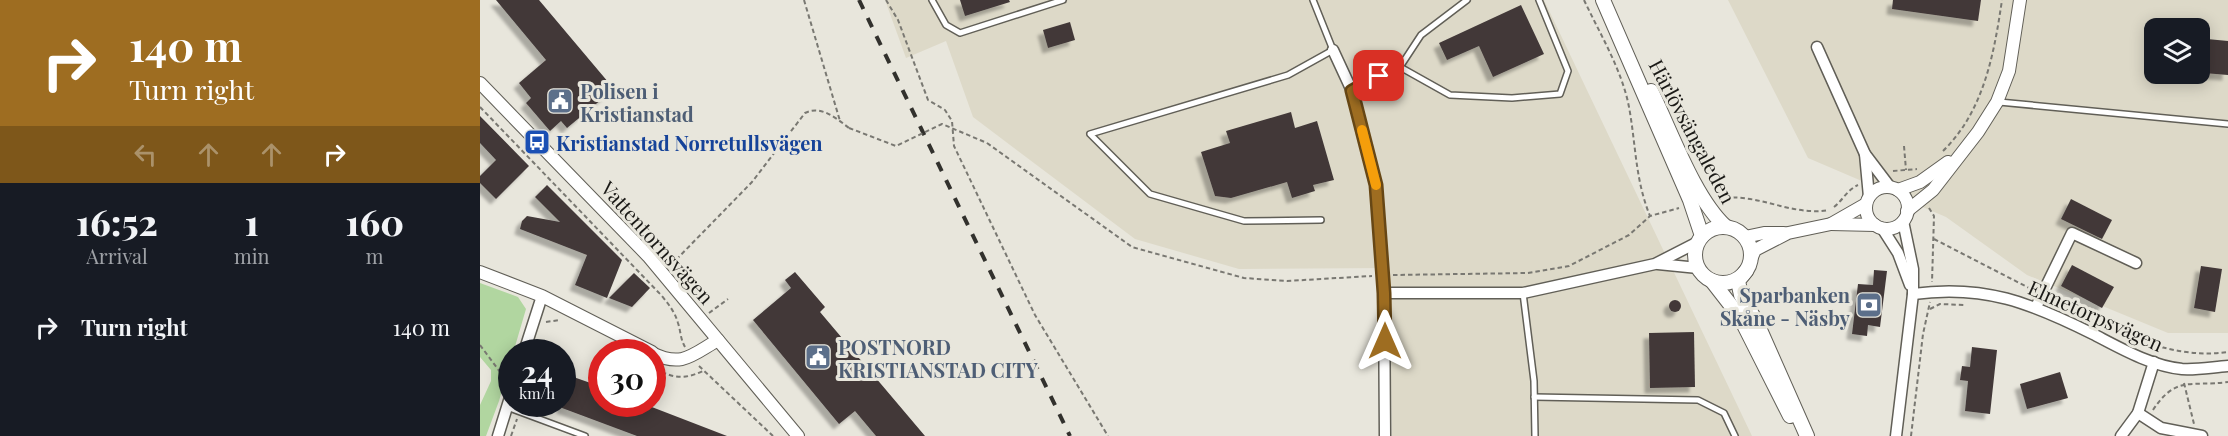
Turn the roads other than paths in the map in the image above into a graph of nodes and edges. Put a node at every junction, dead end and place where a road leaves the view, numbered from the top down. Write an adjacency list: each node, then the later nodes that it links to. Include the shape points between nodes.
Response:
1 (932, 0): 2 (lane, via 946,25 960,33)
2 (1064, 0)
3 (1313, 0): 9 (lane)
4 (1467, 0): 11 (lane, via 1421,35)
5 (1539, 0): 11 (lane, via 1568,71 1560,94 1512,98 1450,94)
6 (1603, 0): 10 (main road, Härlövsängaleden)
7 (2020, 0): 14 (street, via 2009,71)
8 (1817, 47): 16 (street)
9 (1333, 50): 13 (street); 21 (lane, via 1288,75 1090,135 1150,194 1244,221)
10 (1627, 51): 23 (main road, Härlövsängaleden, via 1647,81 1712,214); 27 (main road, Härlövsängaleden, via 1690,200)
11 (1400, 67): 13 (lane)
12 (480, 83): 41 (street, Vattentornsvägen, via 662,273)
13 (1352, 91): 34 (street, via 1376,185)
14 (1997, 102): 15 (lane); 17 (street)
15 (2228, 124)
16 (1865, 154): 18 (street); 19 (street)
17 (1957, 156): 18 (street, via 1920,182); 20 (street, via 1933,190)
18 (1890, 185): 19 (street, via 1878,189); 20 (street, via 1905,199)
19 (1867, 201): 22 (street); 24 (street, via 1869,219)
20 (1905, 216): 24 (street, via 1893,227); 36 (street)
21 (1321, 220)
22 (1831, 224): 24 (street); 25 (street)
23 (1726, 227): 26 (main road); 27 (main road, via 1709,230)
24 (1878, 227): 36 (street, via 1898,253)
25 (1788, 233): 26 (street); 31 (street, via 1755,250)
26 (1745, 237): 31 (main road, via 1750,246)
27 (1700, 239): 29 (street); 30 (main road, via 1695,250)
28 (2136, 263): 38 (street, via 2072,233)
29 (1655, 264): 30 (street); 35 (street)
30 (1698, 268): 33 (main road)
31 (1748, 268): 33 (main road, via 1731,282); 55 (main road, via 1738,281 1740,295 1757,323)
32 (480, 272): 37 (street)
33 (1712, 281): 55 (main road, via 1740,317 1777,393)
34 (1384, 293): 35 (street); 52 (street)
35 (1523, 293): 45 (lane)
36 (1913, 294): 38 (street, Elmetorpsvägen, via 1985,293); 56 (street)
37 (542, 296): 39 (street); 40 (street)
38 (2036, 307): 43 (street, Elmetorpsvägen)
39 (528, 339)
40 (625, 339)
41 (718, 340): 42 (street, via 691,356); 51 (street, Vattentornsvägen)
42 (666, 360)
43 (2154, 362): 44 (street, Elmetorpsvägen, via 2182,369); 48 (street)
44 (2228, 366)
45 (1534, 398): 53 (lane); 54 (lane, via 1698,400 1724,413)
46 (504, 417): 49 (street)
47 (534, 417): 50 (lane)
48 (2142, 417): 57 (street); 58 (street, via 2161,428)
49 (498, 436)
50 (585, 436)
51 (798, 436)
52 (1385, 436)
53 (1535, 436)
54 (1735, 436)
55 (1804, 436)
56 (1896, 436)
57 (2121, 436)
58 (2199, 436)

